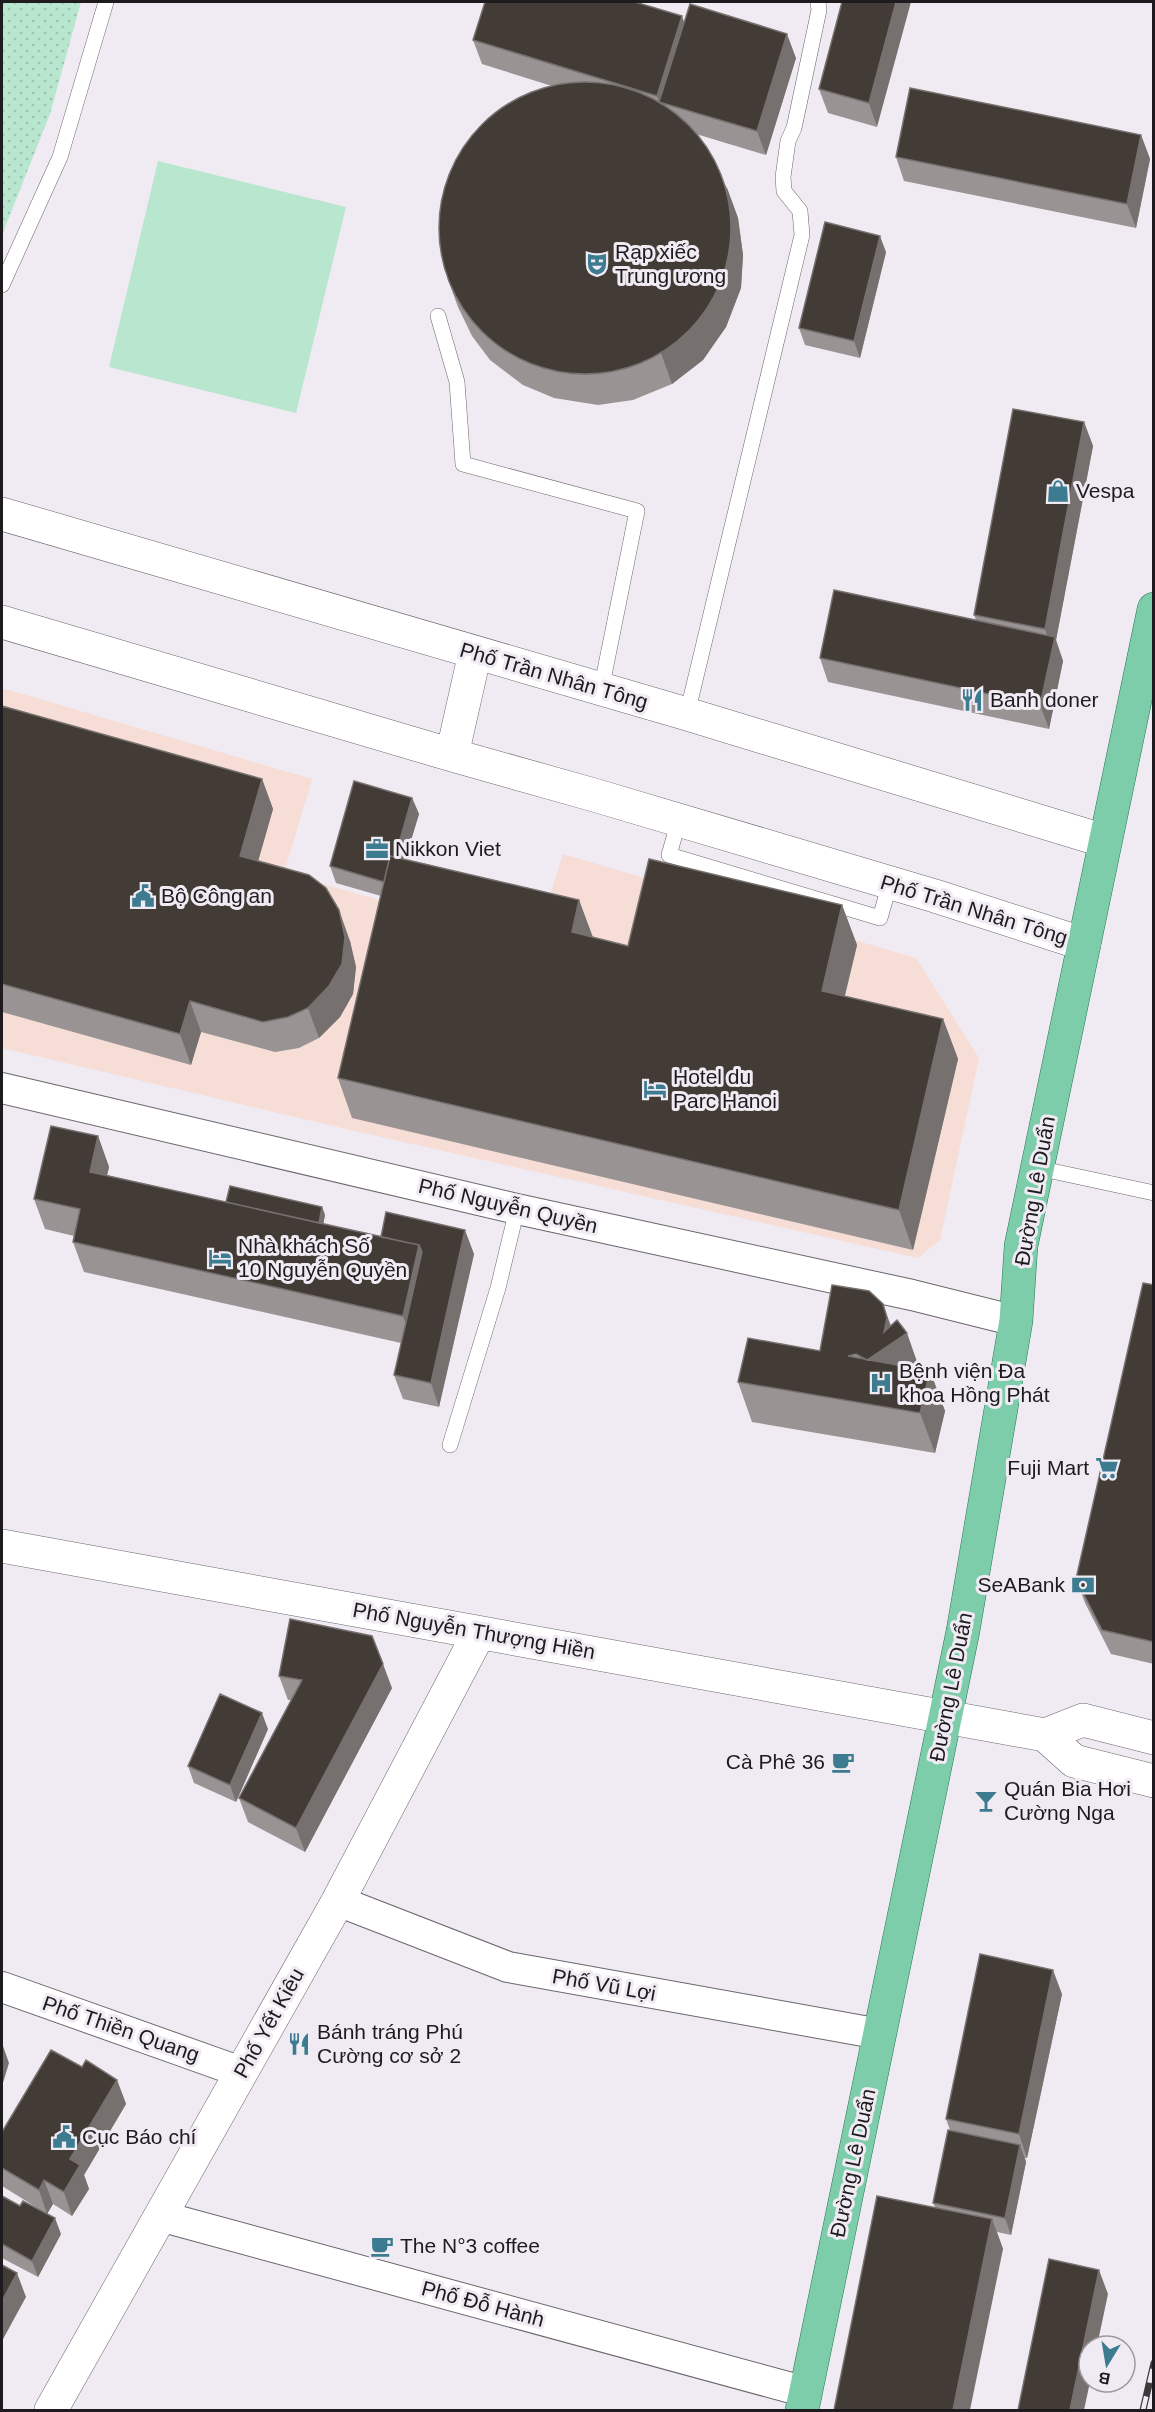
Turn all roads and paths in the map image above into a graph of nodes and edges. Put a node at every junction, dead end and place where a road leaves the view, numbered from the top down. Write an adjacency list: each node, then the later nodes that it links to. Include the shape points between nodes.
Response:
1 (106, 2): 3 (lane, via 60,157)
2 (818, 2): 10 (lane, via 783,177 784,191 800,211 802,235)
3 (2, 285)
4 (438, 316): 9 (lane, via 457,382 463,464 637,511)
5 (2, 514): 8 (street, Phố Trần Nhân Tông)
6 (1154, 609): 12 (main road, Đường Lê Duẩn)
7 (2, 622): 11 (street, Phố Trần Nhân Tông)
8 (475, 653): 9 (street, Phố Trần Nhân Tông); 11 (street)
9 (601, 690): 10 (street, Phố Trần Nhân Tông)
10 (687, 714): 12 (street, Phố Trần Nhân Tông)
11 (452, 755): 13 (street, Phố Trần Nhân Tông)
12 (1105, 841): 13 (main road, Đường Lê Duẩn)
13 (1084, 944): 15 (main road, Đường Lê Duẩn)
14 (2, 1088): 17 (street, Phố Nguyễn Quyền)
15 (1038, 1167): 16 (lane); 18 (main road, Đường Lê Duẩn, via 1021,1246)
16 (1154, 1193)
17 (517, 1209): 18 (street, Phố Nguyễn Quyền); 19 (lane, via 498,1288)
18 (1016, 1321): 22 (main road, Đường Lê Duẩn)
19 (450, 1445)
20 (2, 1546): 21 (street, Phố Nguyễn Thượng Hiền)
21 (479, 1633): 22 (street, Phố Nguyễn Thượng Hiền); 26 (street, Phố Yết Kiêu)
22 (946, 1716): 23 (street, Phố Nguyễn Thượng Hiền); 28 (main road, Đường Lê Duẩn)
23 (1046, 1735): 24 (street, via 1083,1720); 25 (street, via 1074,1761)
24 (1154, 1738)
25 (1154, 1781)
26 (338, 1901): 28 (street, Phố Vũ Lợi, via 508,1967); 29 (street, Phố Yết Kiêu)
27 (2, 1987): 29 (street, Phố Thiền Quang)
28 (880, 2034): 31 (main road, Đường Lê Duẩn)
29 (241, 2072): 30 (street, Phố Yết Kiêu)
30 (160, 2216): 31 (street, Phố Đỗ Hành); 32 (street, Phố Yết Kiêu)
31 (804, 2401)
32 (51, 2410)

